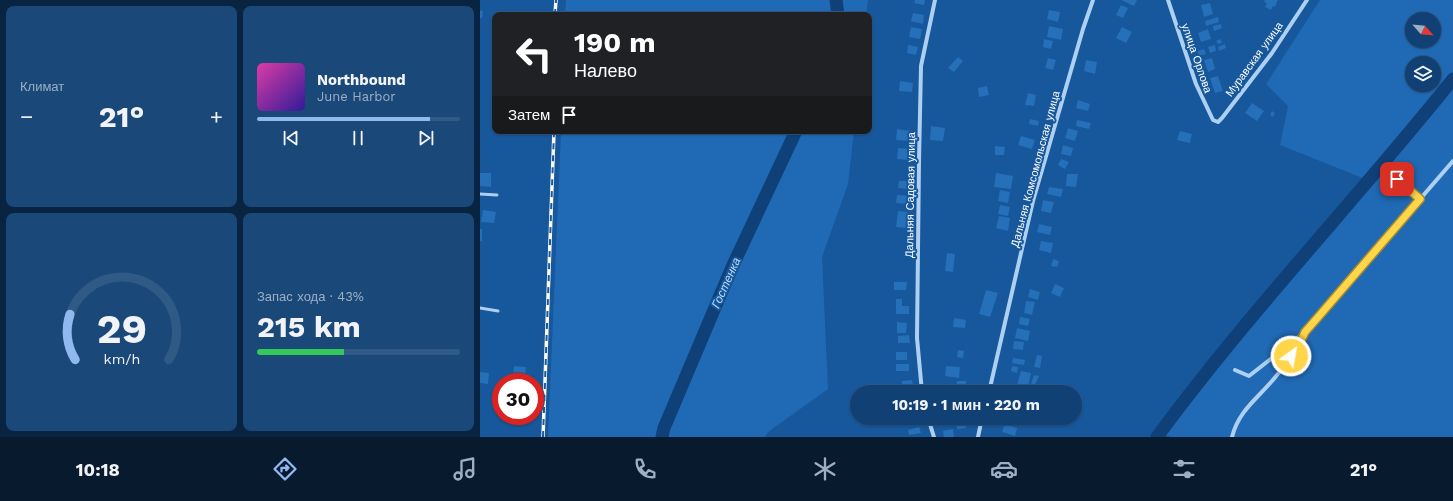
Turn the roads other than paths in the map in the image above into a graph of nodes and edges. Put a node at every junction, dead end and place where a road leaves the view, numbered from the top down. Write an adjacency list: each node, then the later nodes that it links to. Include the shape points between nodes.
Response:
1 (935, 0): 15 (street, Дальняя Садовая улица, via 921,66 917,338)
2 (1093, 0): 16 (street, Дальняя Комсомольская улица, via 1033,201)
3 (1168, 0): 5 (street, улица Орлова, via 1196,84)
4 (1307, 0): 5 (street, Муравская улица, via 1272,53 1222,118 1218,122)
5 (1213, 120)
6 (1453, 161): 10 (street)
7 (1397, 179): 10 (lane)
8 (480, 194): 9 (lane)
9 (497, 195)
10 (1420, 199): 13 (street)
11 (480, 308): 12 (lane)
12 (498, 311)
13 (1305, 332): 14 (street, via 1249,376); 21 (street, via 1298,347 1277,376 1236,422)
14 (1235, 370)
15 (921, 385)
16 (991, 385)
17 (930, 425): 19 (street)
18 (981, 425): 20 (street)
19 (934, 437)
20 (978, 437)
21 (1232, 437)

